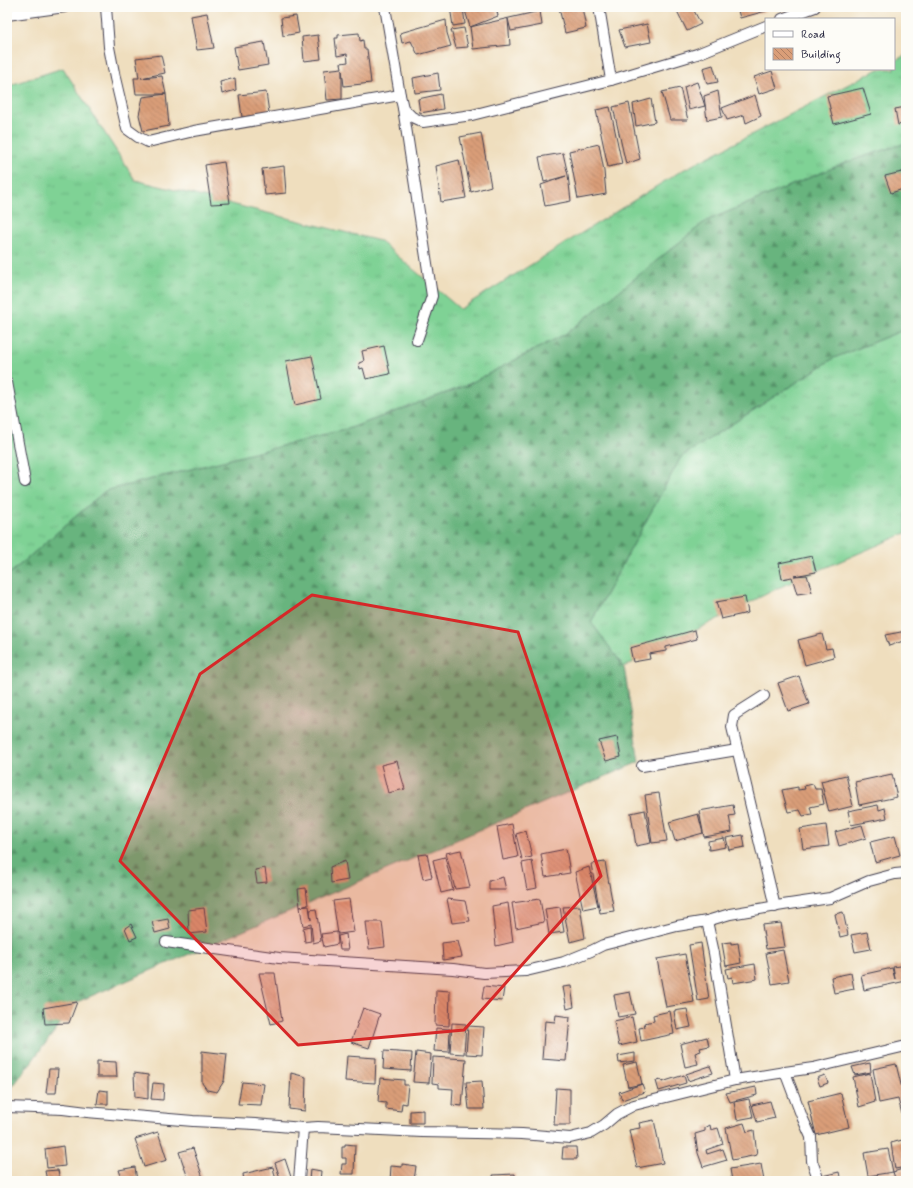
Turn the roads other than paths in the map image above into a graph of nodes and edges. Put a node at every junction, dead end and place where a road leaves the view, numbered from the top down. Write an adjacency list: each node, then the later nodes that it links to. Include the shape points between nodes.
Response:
1 (65, 7): 6 (street)
2 (106, 7): 10 (street, via 110,55 127,129 148,142 194,131)
3 (385, 7): 10 (street)
4 (599, 7): 9 (street)
5 (815, 7): 7 (street)
6 (7, 15)
7 (785, 18)
8 (765, 26): 9 (street, via 697,54)
9 (611, 80): 11 (street, via 472,115 423,122 412,117)
10 (400, 95): 11 (street)
11 (403, 108): 12 (street, via 432,296)
12 (417, 340)
13 (7, 382): 14 (street)
14 (25, 482)
15 (764, 696): 16 (street, via 734,715 732,727)
16 (738, 750): 17 (street); 19 (street)
17 (642, 766)
18 (906, 873): 19 (street, via 869,881 830,898)
19 (775, 907): 20 (street, via 730,914)
20 (707, 921): 21 (street, via 603,945 564,962 526,971 484,973 279,958); 24 (street)
21 (166, 942)
22 (906, 1046): 23 (street)
23 (785, 1072): 24 (street); 28 (street, via 811,1137 812,1161)
24 (734, 1080): 26 (street, via 634,1105 591,1133 570,1138 507,1133)
25 (7, 1107): 26 (street)
26 (303, 1128): 27 (street)
27 (299, 1181)
28 (819, 1181)

